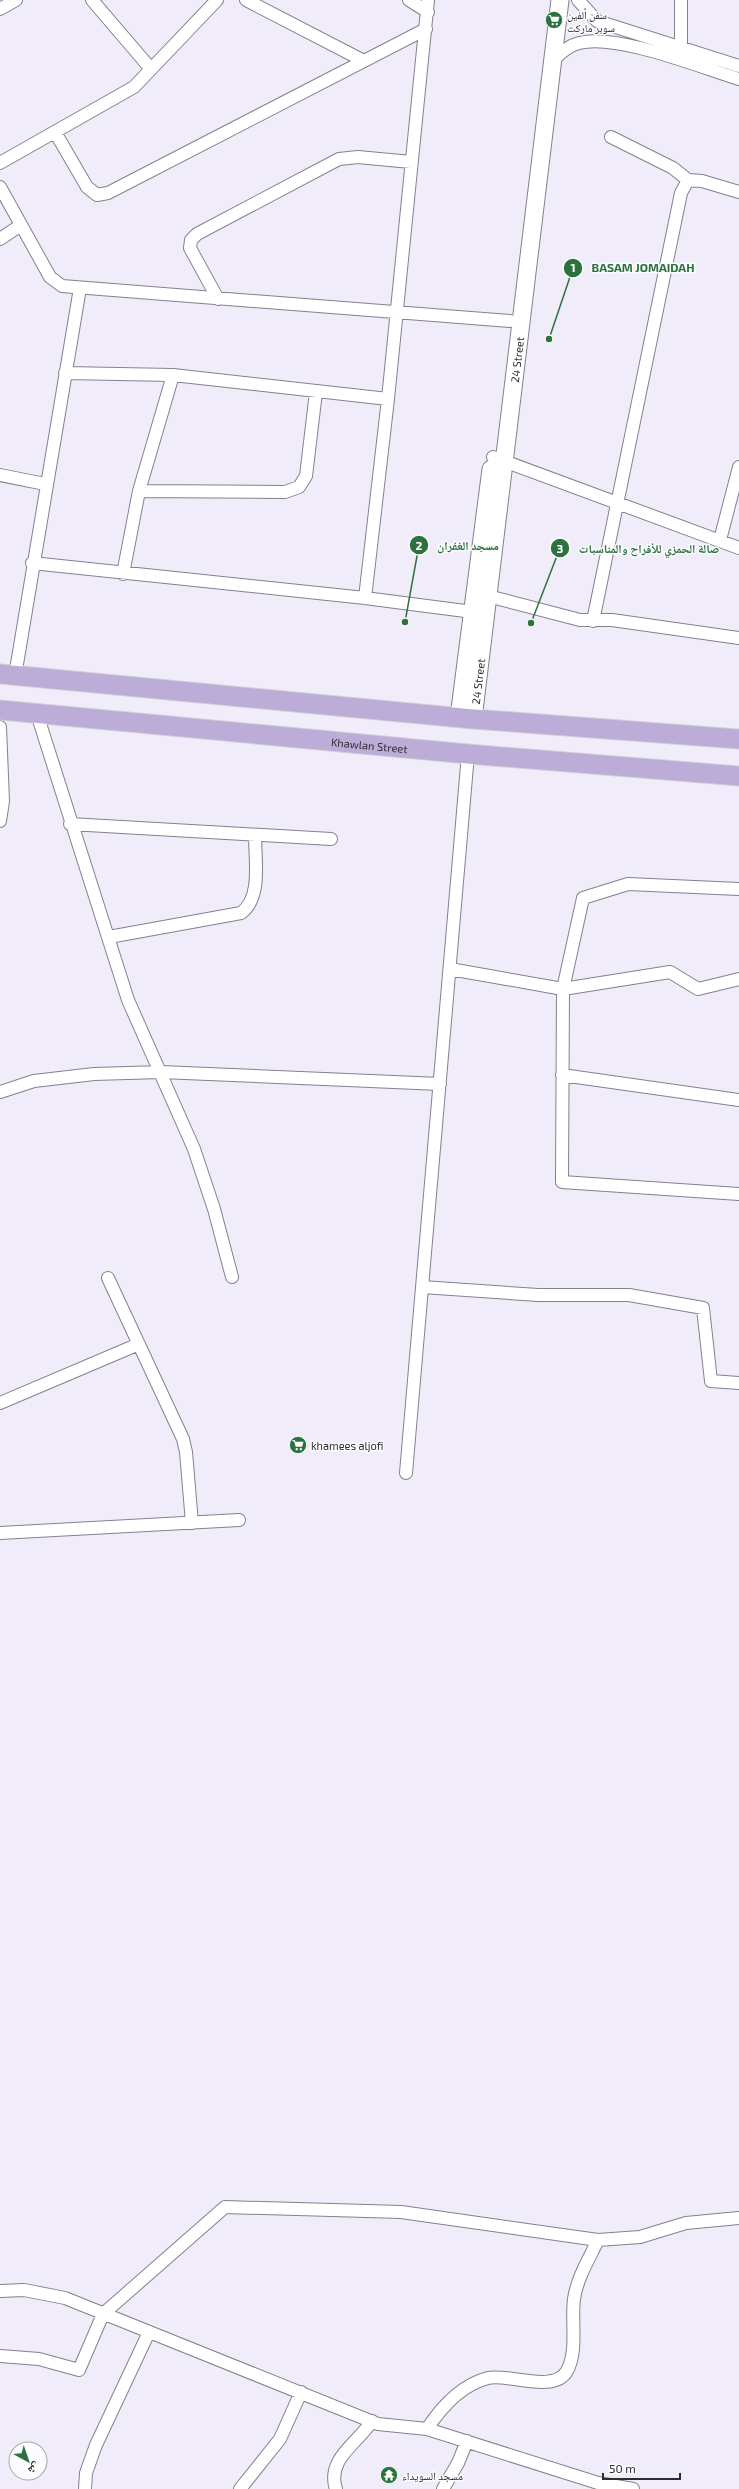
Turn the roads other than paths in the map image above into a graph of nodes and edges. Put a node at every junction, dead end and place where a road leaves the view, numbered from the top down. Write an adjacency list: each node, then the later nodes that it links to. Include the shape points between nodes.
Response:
1 (16, 0): 11 (street)
2 (92, 0): 19 (street)
3 (217, 0): 19 (street)
4 (246, 0): 16 (street)
5 (409, 0): 10 (street)
6 (548, 0): 33 (street, 24 Street)
7 (560, 0): 17 (street, 24 Street)
8 (578, 0): 12 (street)
9 (681, 0): 15 (street)
10 (428, 6): 13 (street)
11 (0, 9)
12 (597, 21): 14 (street); 15 (street)
13 (426, 29): 16 (street); 24 (street)
14 (594, 41): 17 (street, via 578,43); 20 (street, via 634,47)
15 (681, 49): 18 (street)
16 (364, 60): 21 (street, via 108,192 97,195 88,187)
17 (551, 62): 38 (street, 24 Street)
18 (739, 66)
19 (151, 70): 21 (street, via 134,87)
20 (739, 78)
21 (55, 132): 23 (street)
22 (611, 137): 25 (street, via 674,168)
23 (0, 162)
24 (412, 162): 31 (street, via 358,157 339,160 197,234 191,240 190,248); 32 (street)
25 (688, 180): 27 (street, via 702,181); 43 (street, via 681,193)
26 (0, 187): 28 (street)
27 (739, 192)
28 (21, 224): 29 (street); 30 (street, via 50,277 62,286)
29 (0, 239)
30 (80, 288): 31 (street); 34 (street)
31 (218, 299): 32 (street)
32 (398, 313): 33 (street); 37 (street)
33 (510, 321): 38 (street, 24 Street)
34 (65, 373): 35 (street); 41 (street)
35 (173, 375): 36 (street); 42 (street)
36 (316, 392): 37 (street); 42 (street, via 306,476 299,487 285,492)
37 (388, 399): 49 (street)
38 (499, 459): 43 (street); 48 (street, 24 Street); 50 (street, 24 Street)
39 (739, 467): 44 (street)
40 (0, 475): 41 (street)
41 (45, 484): 46 (street)
42 (139, 491): 47 (street)
43 (616, 503): 44 (street); 51 (street)
44 (720, 540): 45 (street)
45 (739, 548)
46 (32, 563): 47 (street); 53 (street)
47 (123, 574): 49 (street)
48 (488, 596): 51 (street, via 580,620); 56 (street, 24 Street)
49 (365, 598): 50 (street)
50 (473, 612): 56 (street, 24 Street)
51 (593, 621): 52 (street, via 622,621)
52 (739, 638)
53 (8, 675): 56 (main road)
54 (0, 710): 55 (main road, Khawlan Street)
55 (37, 714): 59 (main road, Khawlan Street); 62 (street)
56 (466, 718): 58 (main road)
57 (0, 726): 61 (street, via 4,801)
58 (739, 739)
59 (468, 754): 60 (main road, Khawlan Street); 67 (street)
60 (739, 776)
61 (0, 821)
62 (70, 824): 63 (street); 66 (street)
63 (255, 836): 64 (street); 66 (street, via 254,896 249,907 241,913)
64 (331, 839)
65 (739, 889): 69 (street, via 628,884 583,898)
66 (109, 937): 70 (street, via 128,1000)
67 (450, 969): 69 (street); 72 (street)
68 (739, 979): 69 (street, via 698,989 670,972)
69 (563, 989): 71 (street)
70 (161, 1072): 72 (street); 73 (street, via 86,1075 34,1081); 76 (street, via 194,1149 214,1209)
71 (562, 1075): 74 (street); 75 (street, via 562,1182)
72 (440, 1084): 78 (street)
73 (0, 1092)
74 (739, 1100)
75 (739, 1194)
76 (232, 1277)
77 (108, 1278): 79 (street)
78 (422, 1288): 80 (street, via 538,1295 629,1296 703,1308 711,1381); 82 (street)
79 (139, 1344): 81 (street); 84 (street, via 183,1439)
80 (739, 1383)
81 (0, 1403)
82 (406, 1473)
83 (239, 1520): 84 (street)
84 (192, 1523): 85 (street)
85 (0, 1533)
86 (739, 2218): 87 (street, via 686,2223 640,2237)
87 (598, 2240): 89 (street, via 401,2212 225,2206); 94 (street, via 581,2276 574,2299 571,2358 566,2372 559,2378 542,2382 490,2377 468,2385 440,2408)
88 (0, 2290): 89 (street, via 24,2290 65,2298)
89 (103, 2314): 90 (street); 91 (street, via 79,2370 39,2359)
90 (149, 2332): 92 (street); 96 (street, via 96,2445 86,2472)
91 (0, 2356)
92 (301, 2392): 93 (street); 97 (street, via 280,2439)
93 (372, 2421): 94 (street, via 404,2428); 98 (street, via 339,2458 334,2481)
94 (427, 2429): 95 (street)
95 (468, 2441): 99 (street); 100 (street, via 598,2483)
96 (84, 2489)
97 (240, 2489)
98 (336, 2489)
99 (443, 2489)
100 (633, 2489)

